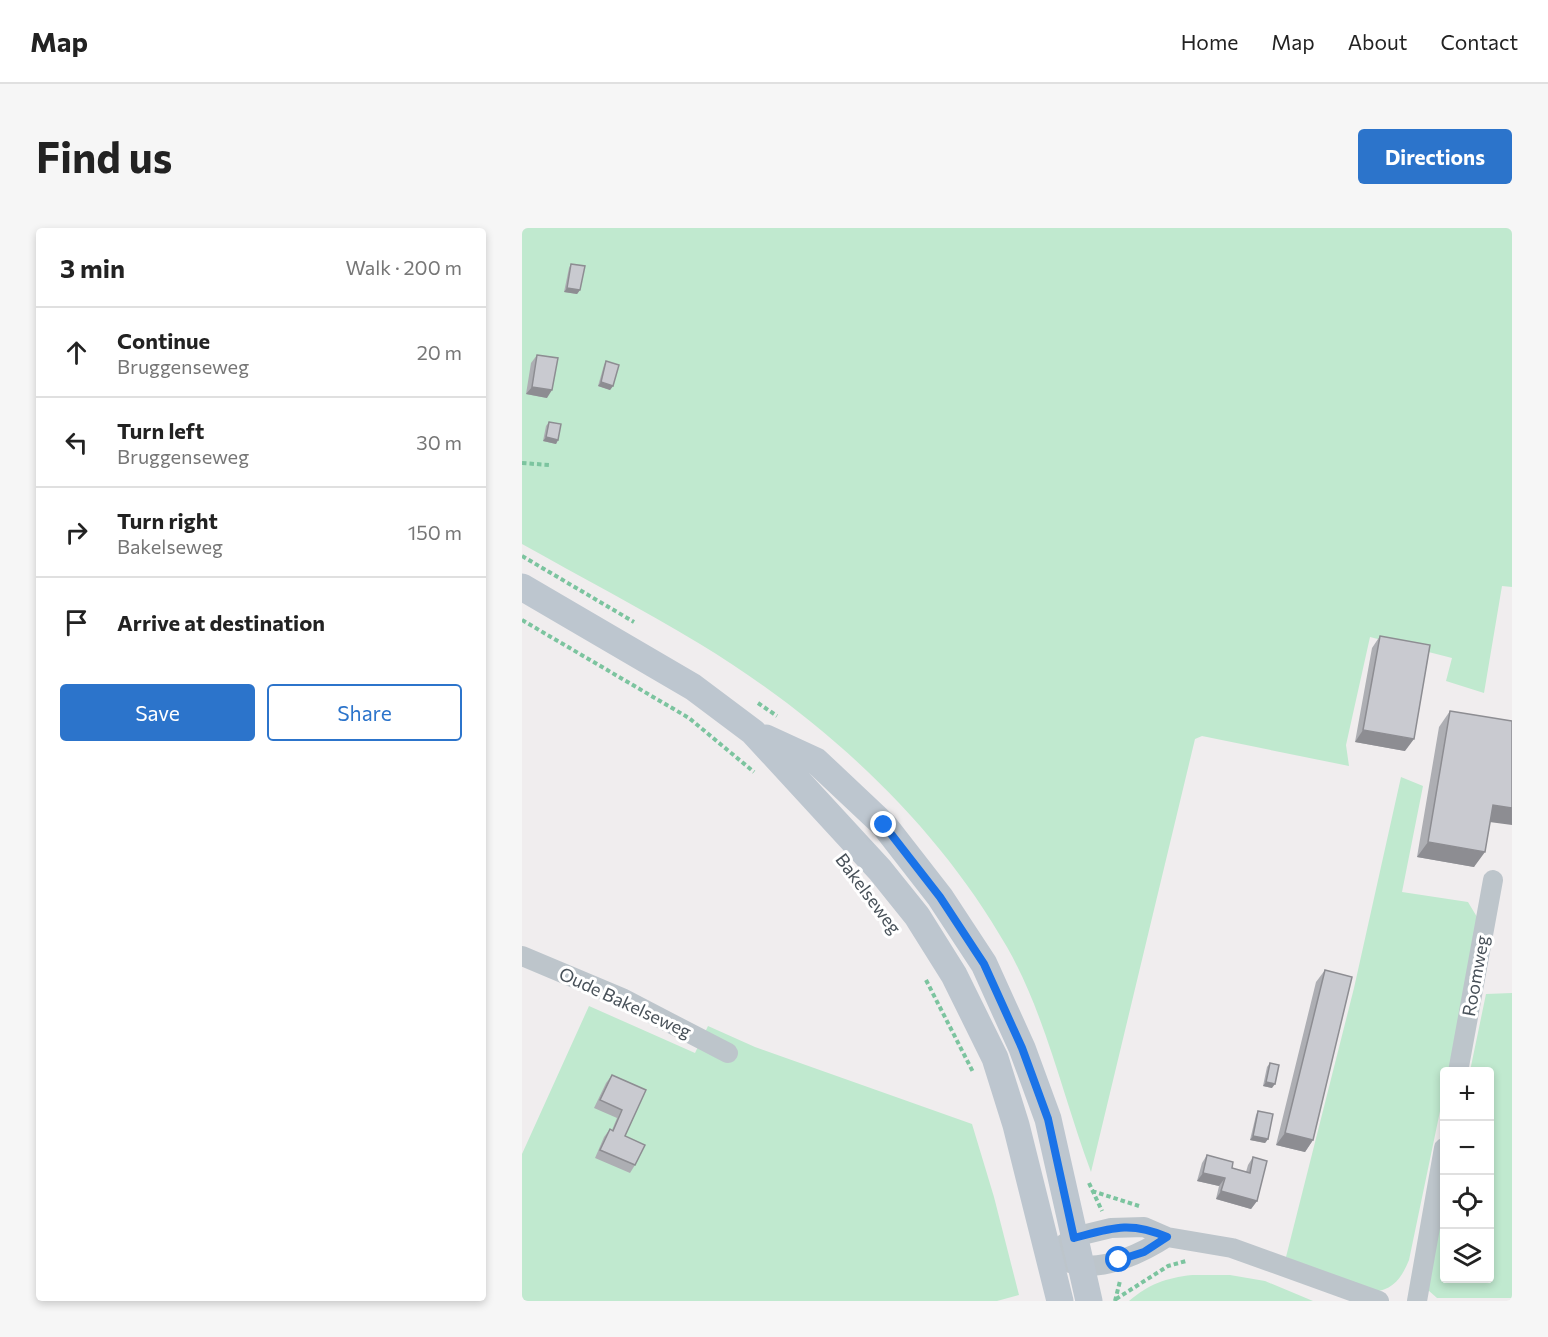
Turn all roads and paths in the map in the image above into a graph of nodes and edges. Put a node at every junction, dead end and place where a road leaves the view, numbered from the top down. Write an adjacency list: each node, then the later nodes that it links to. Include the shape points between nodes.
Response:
1 (522, 463): 2 (path)
2 (549, 465)
3 (522, 587): 5 (main road, Bakelseweg, via 693,687)
4 (522, 620): 6 (path, via 689,718)
5 (753, 732): 15 (main road, Bakelseweg, via 816,761 884,825 940,897 984,964 1022,1048 1048,1119); 16 (main road, Bakelseweg, via 880,870 917,916 954,975 995,1058 1016,1125)
6 (759, 776)
7 (1493, 880): 11 (street, Roomweg)
8 (522, 956): 10 (street, Oude Bakelseweg, via 621,998)
9 (924, 976): 12 (path)
10 (728, 1053)
11 (1459, 1067)
12 (976, 1080)
13 (1440, 1171): 23 (street)
14 (1167, 1237): 15 (street, via 1144,1227 1111,1228); 18 (street, via 1144,1252); 22 (street, via 1232,1248)
15 (1074, 1238): 16 (street); 18 (main road, Bakelseweg)
16 (1047, 1256): 18 (street); 19 (main road, Bakelseweg)
17 (1190, 1260): 21 (path, via 1168,1266)
18 (1080, 1266): 20 (main road, Bakelseweg)
19 (1060, 1301)
20 (1089, 1301)
21 (1112, 1301)
22 (1379, 1301)
23 (1417, 1301)

